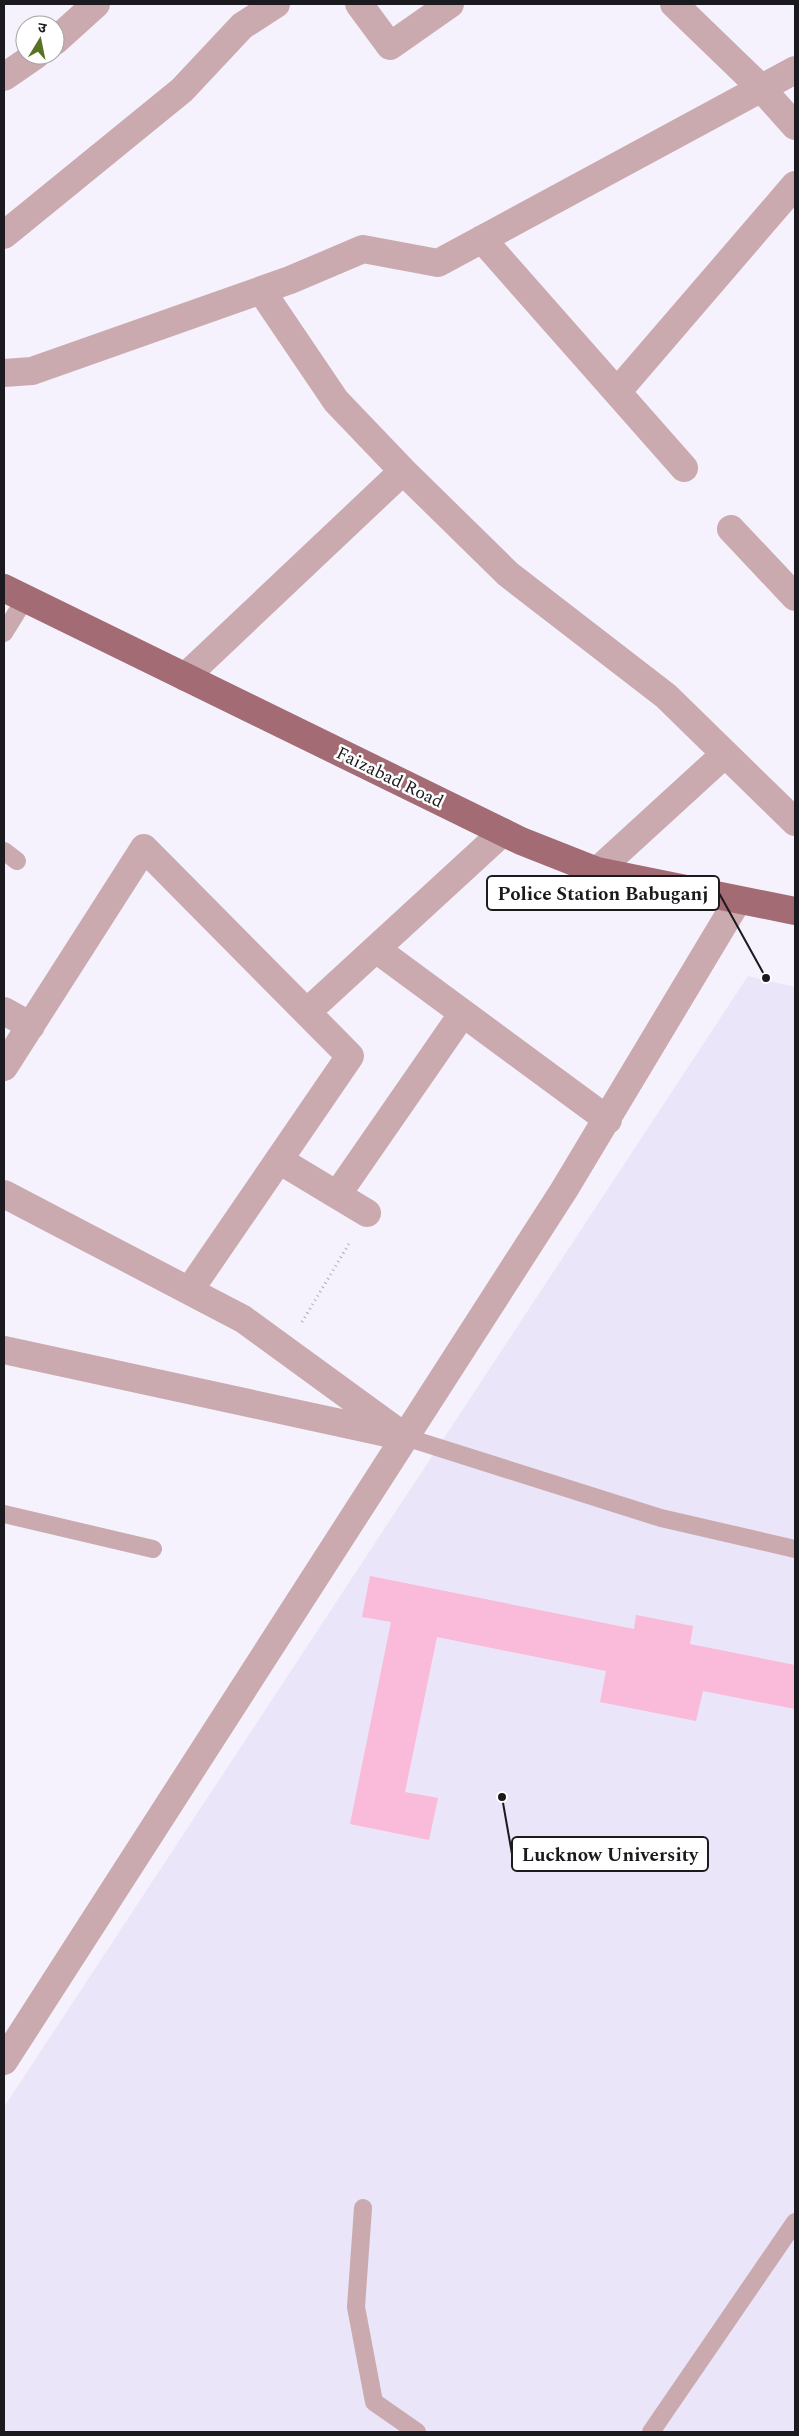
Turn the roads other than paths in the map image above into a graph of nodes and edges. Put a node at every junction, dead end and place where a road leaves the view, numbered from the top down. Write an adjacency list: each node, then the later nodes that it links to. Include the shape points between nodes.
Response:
1 (96, 4): 6 (street)
2 (276, 4): 13 (street, via 242,26 182,90)
3 (359, 4): 4 (street, via 390,46)
4 (450, 4)
5 (674, 4): 10 (street)
6 (65, 32)
7 (21, 65): 9 (street)
8 (795, 70): 10 (street)
9 (4, 77)
10 (761, 88): 11 (street); 14 (street)
11 (795, 126)
12 (795, 185): 17 (street)
13 (4, 235)
14 (482, 239): 15 (street, via 438,263 363,249); 17 (street)
15 (261, 290): 16 (street, via 32,371); 19 (street, via 336,401)
16 (4, 373)
17 (617, 392): 18 (street)
18 (684, 468)
19 (403, 471): 24 (street); 25 (street, via 508,574 666,696)
20 (731, 529): 22 (street)
21 (14, 594): 23 (lane); 24 (main road, Faizabad Road)
22 (795, 598)
23 (4, 633)
24 (185, 677): 27 (main road, Faizabad Road)
25 (725, 754): 26 (street); 28 (street)
26 (795, 822)
27 (503, 832): 28 (main road, Faizabad Road); 31 (street)
28 (597, 871): 29 (main road, Faizabad Road)
29 (738, 900): 30 (main road, Faizabad Road); 37 (street)
30 (790, 905)
31 (376, 949): 33 (street); 34 (street)
32 (4, 1011): 35 (street)
33 (307, 1012): 35 (street, via 144,848); 38 (street, via 350,1056)
34 (463, 1013): 37 (street); 40 (street)
35 (30, 1026): 36 (street)
36 (4, 1067)
37 (608, 1120): 44 (street)
38 (279, 1160): 40 (street); 42 (street)
39 (4, 1194): 42 (street)
40 (337, 1195): 41 (street)
41 (367, 1213)
42 (189, 1291): 44 (street, via 243,1319)
43 (4, 1350): 44 (street)
44 (405, 1437): 47 (lane, via 661,1518); 48 (street)
45 (4, 1514): 46 (lane)
46 (153, 1549)
47 (795, 1549)
48 (4, 2060)
49 (363, 2208): 51 (lane, via 356,2307 374,2402)
50 (795, 2222): 52 (lane)
51 (417, 2432)
52 (651, 2432)

